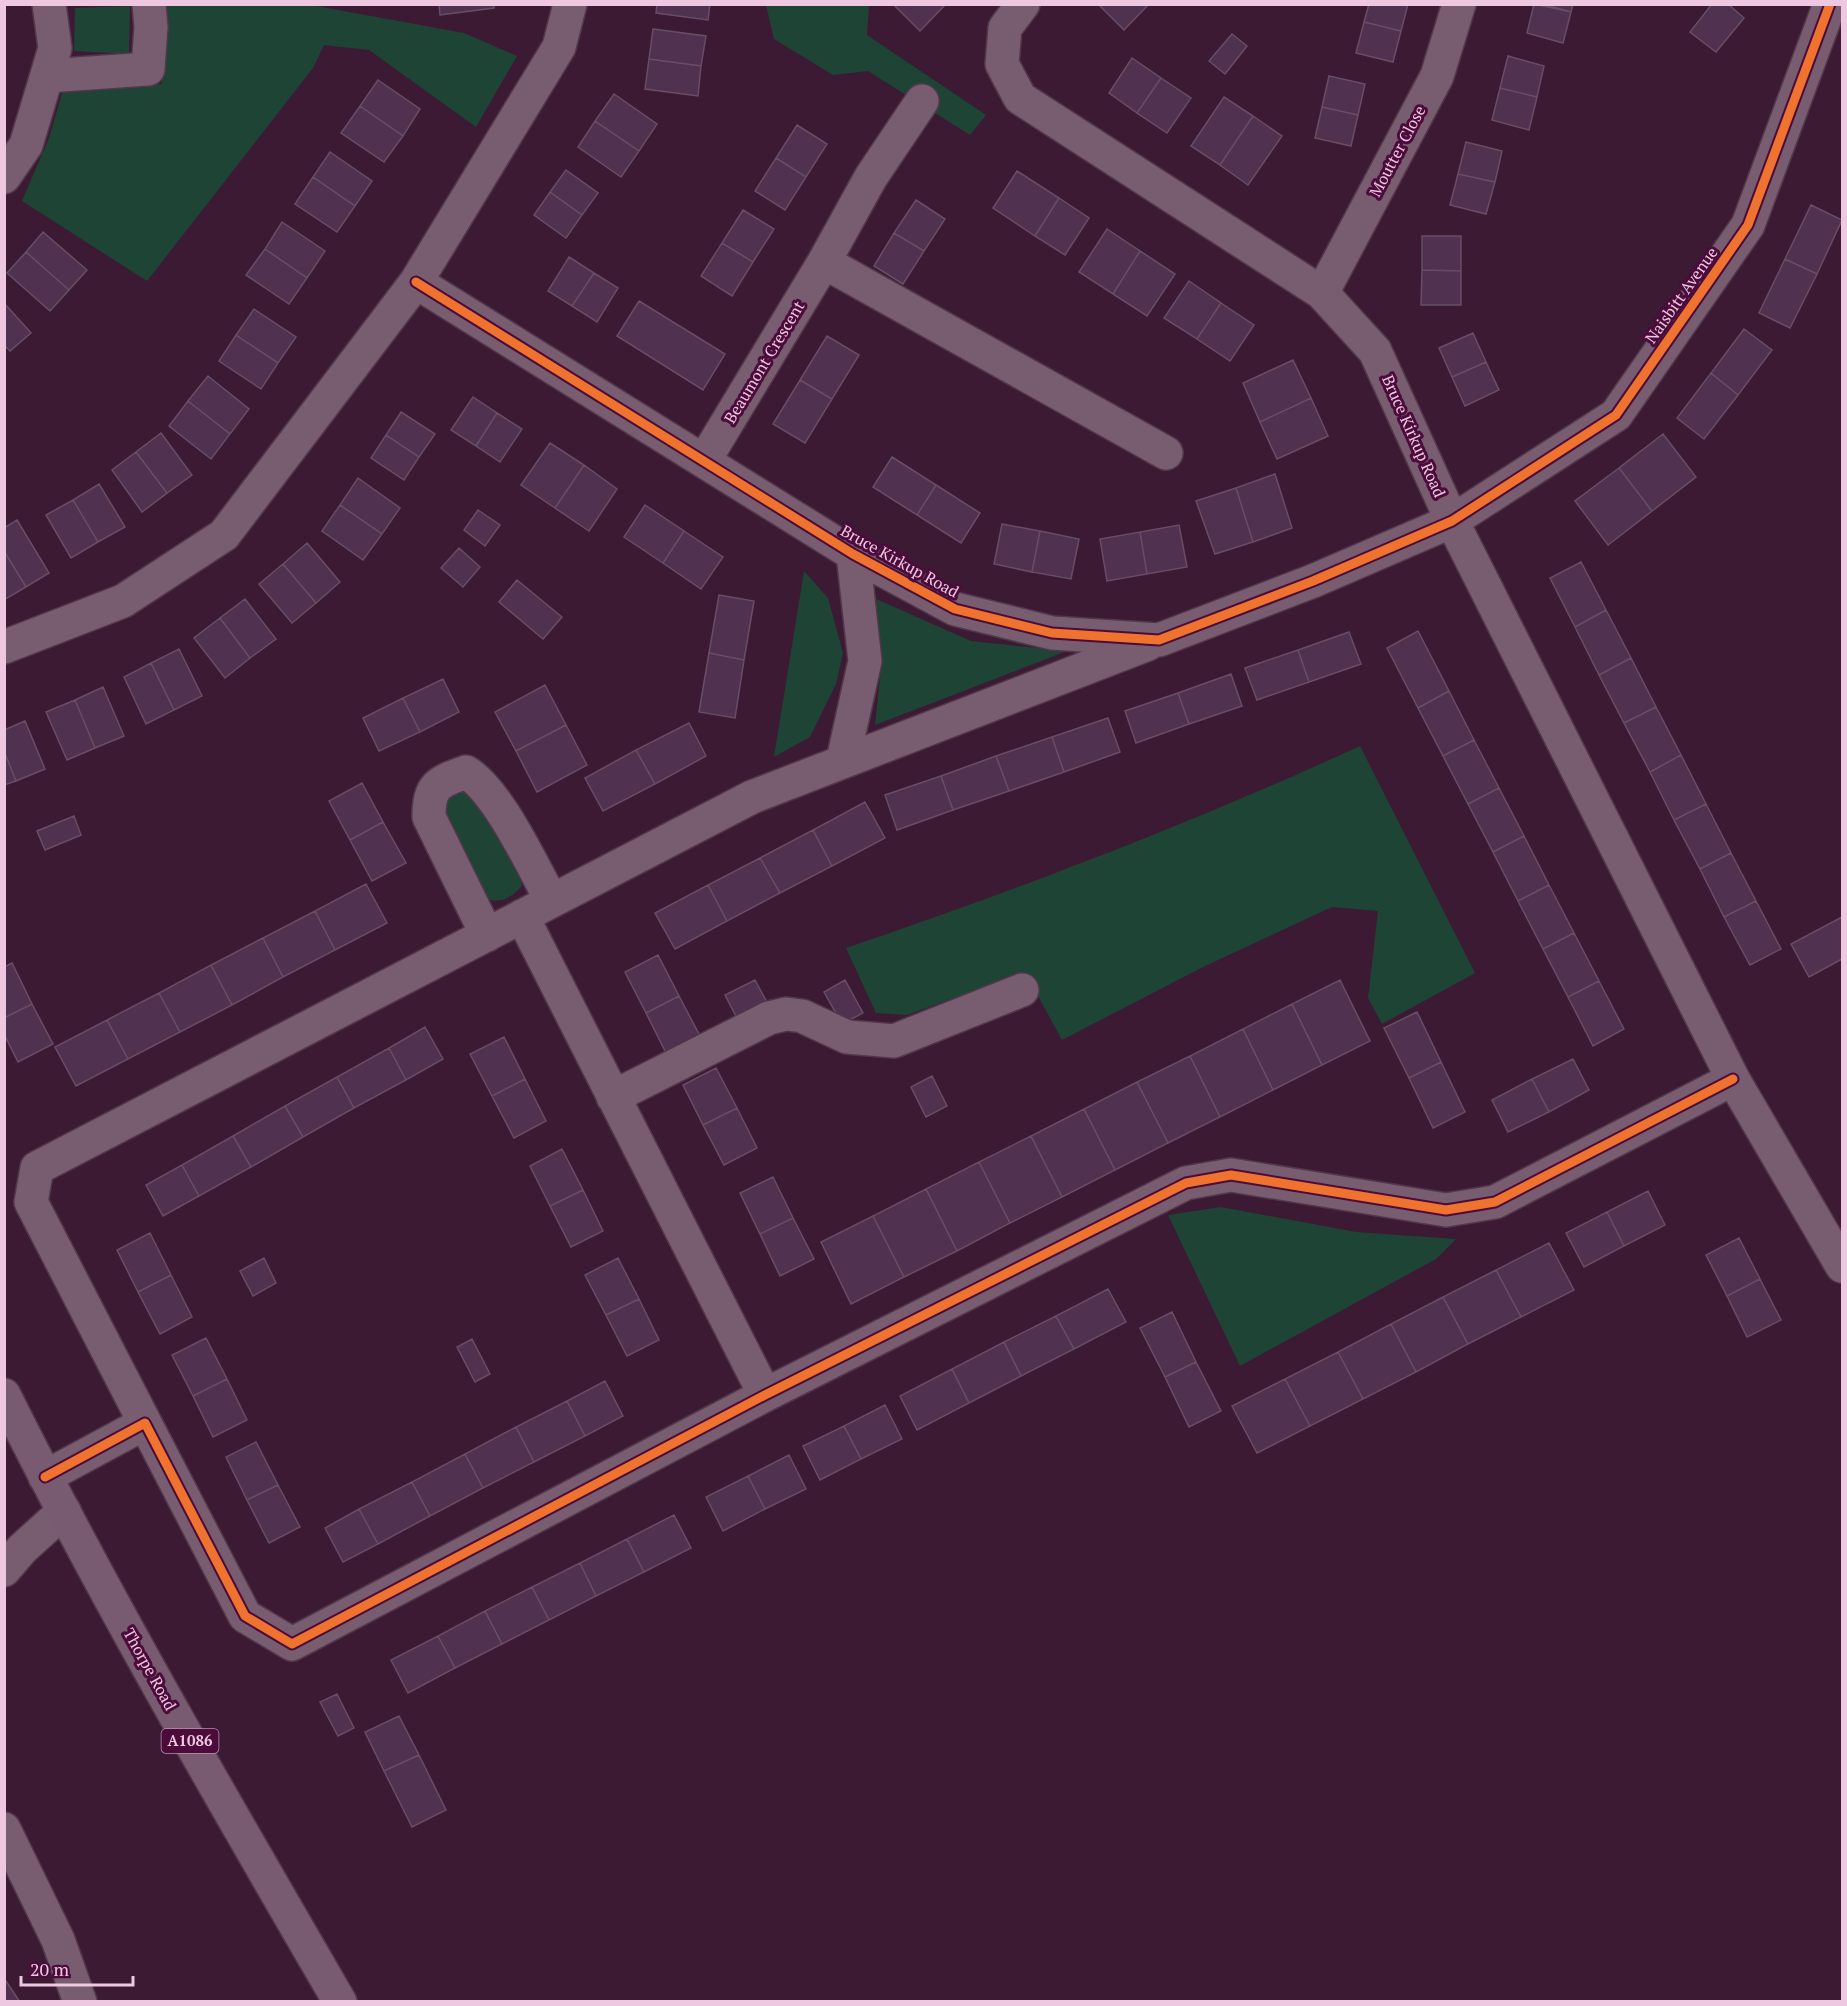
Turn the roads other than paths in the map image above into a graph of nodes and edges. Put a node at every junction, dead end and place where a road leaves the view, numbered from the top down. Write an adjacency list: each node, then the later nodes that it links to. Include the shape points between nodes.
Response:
1 (50, 4): 7 (street, via 55,48)
2 (149, 4): 7 (street, via 148,69)
3 (570, 4): 11 (street, via 559,47)
4 (1023, 4): 12 (street, Bruce Kirkup Road, via 1005,28 1002,64 1020,98)
5 (1459, 4): 12 (street, Moutter Close, via 1437,76)
6 (1830, 4): 15 (street, Naisbitt Avenue, via 1748,225 1616,415)
7 (47, 76): 9 (street, via 26,145)
8 (922, 101): 10 (street, Beaumont Crescent, via 871,177)
9 (4, 177)
10 (824, 262): 13 (street); 14 (street, Beaumont Crescent)
11 (416, 282): 14 (street, Bruce Kirkup Road); 18 (street, via 224,535 123,601)
12 (1322, 293): 15 (street, Bruce Kirkup Road, via 1375,351)
13 (1166, 453)
14 (704, 461): 16 (street, Bruce Kirkup Road)
15 (1452, 521): 17 (street, Bruce Kirkup Road); 24 (street)
16 (853, 554): 17 (street, Bruce Kirkup Road, via 955,609 1052,633); 19 (street, via 865,661)
17 (1159, 640): 19 (street)
18 (4, 647)
19 (843, 760): 20 (street, via 753,796)
20 (552, 901): 21 (street); 22 (street, via 478,779 466,772 439,782 429,798 429,818)
21 (522, 916): 22 (street); 25 (street)
22 (487, 935): 29 (street, via 37,1168 31,1202)
23 (1022, 990): 25 (street, via 894,1041 847,1037 802,1016 769,1018)
24 (1733, 1080): 26 (street); 28 (street, via 1495,1202 1446,1209 1231,1175 1186,1183)
25 (613, 1096): 28 (street)
26 (1842, 1266)
27 (4, 1395): 30 (main road, Thorpe Road / A1086)
28 (765, 1395): 29 (street, via 291,1644 245,1616)
29 (145, 1423): 30 (street)
30 (45, 1477): 31 (main road, Thorpe Road / A1086)
31 (64, 1511): 32 (street); 35 (main road, Thorpe Road / A1086, via 217,1791)
32 (4, 1570)
33 (4, 1829): 34 (street, via 58,1940)
34 (80, 2001)
35 (340, 2001)

